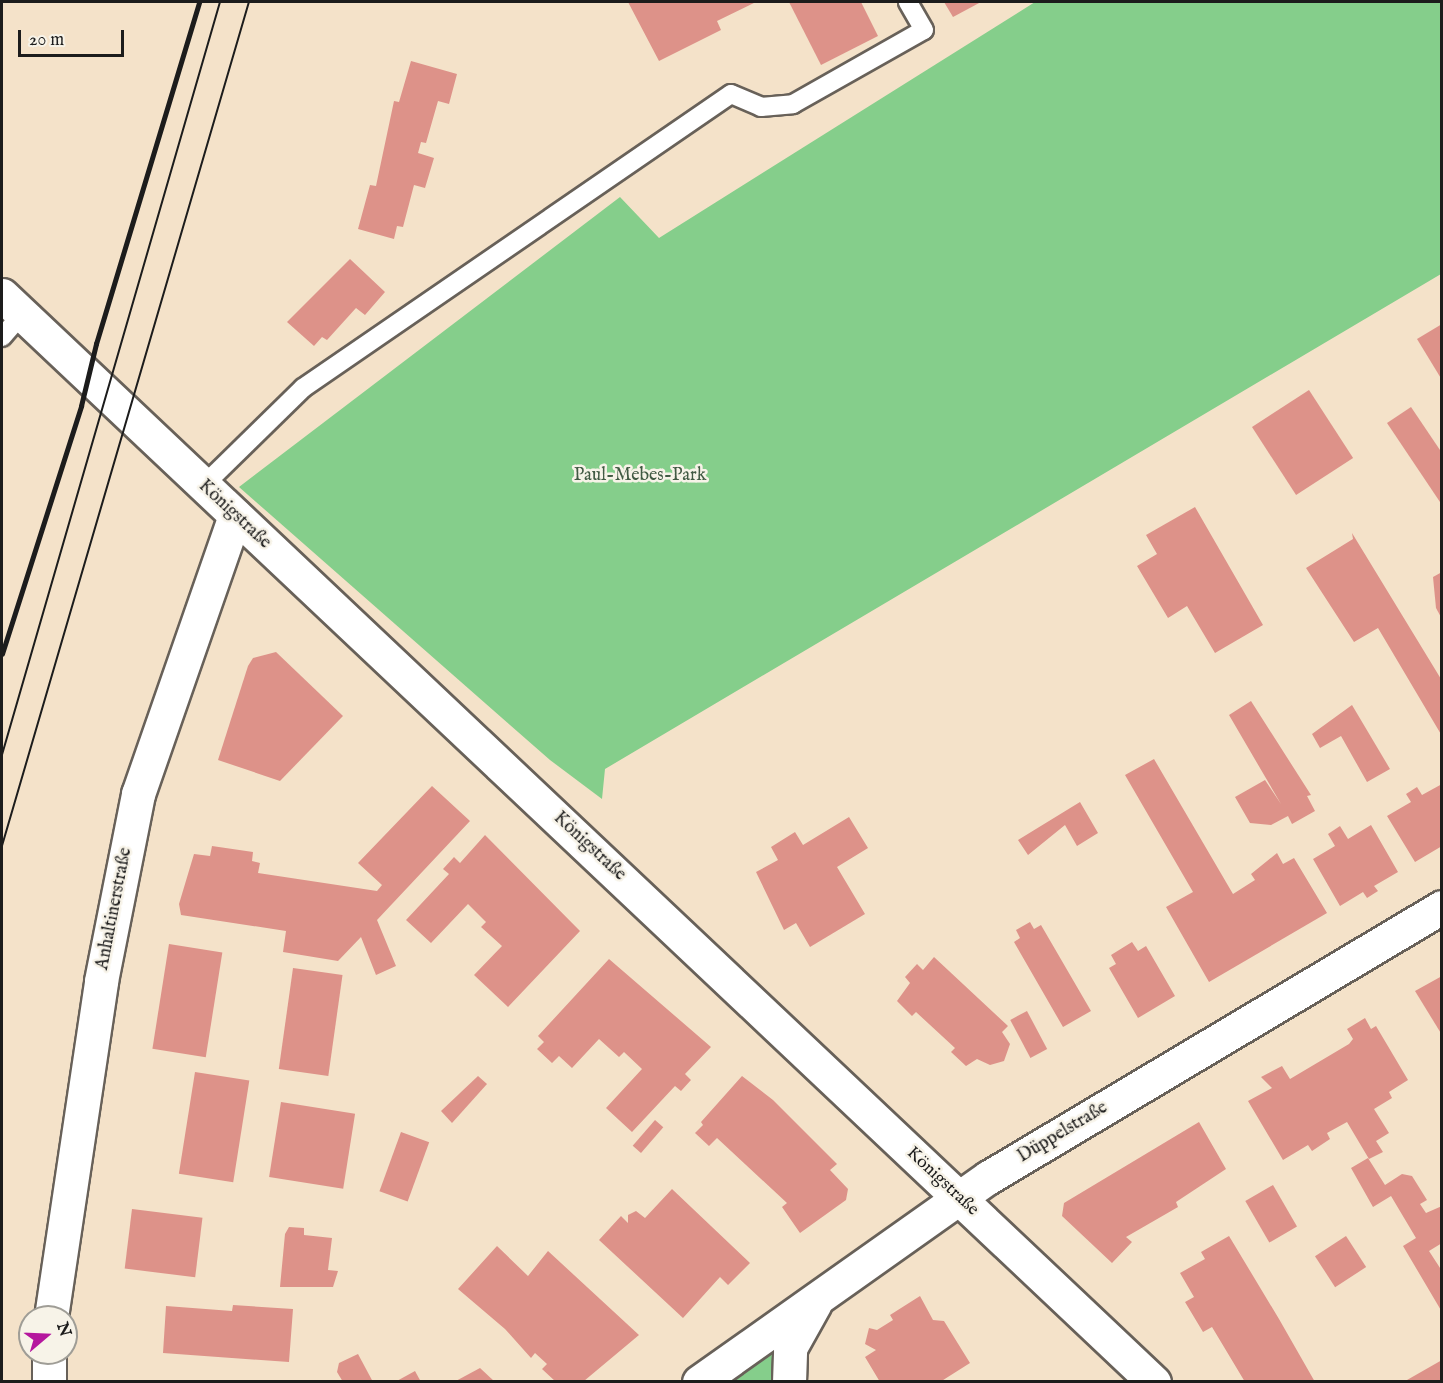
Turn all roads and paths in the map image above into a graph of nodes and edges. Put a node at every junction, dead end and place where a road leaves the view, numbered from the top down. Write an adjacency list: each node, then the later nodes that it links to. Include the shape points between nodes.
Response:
1 (908, 2): 3 (lane, via 924,30 793,104 761,107 731,94 303,388)
2 (8, 315): 3 (street, Königstraße)
3 (203, 486): 4 (street, Königstraße)
4 (235, 515): 6 (street, Königstraße); 8 (street, Anhaltinerstraße, via 138,794 101,981)
5 (1442, 908): 6 (street, Düppelstraße)
6 (958, 1197): 7 (street, Düppelstraße); 13 (street, Königstraße)
7 (820, 1295): 11 (street, Düppelstraße); 12 (street, via 790,1348)
8 (53, 1305)
9 (50, 1365): 10 (street)
10 (49, 1382)
11 (699, 1382)
12 (789, 1382)
13 (1154, 1382)

